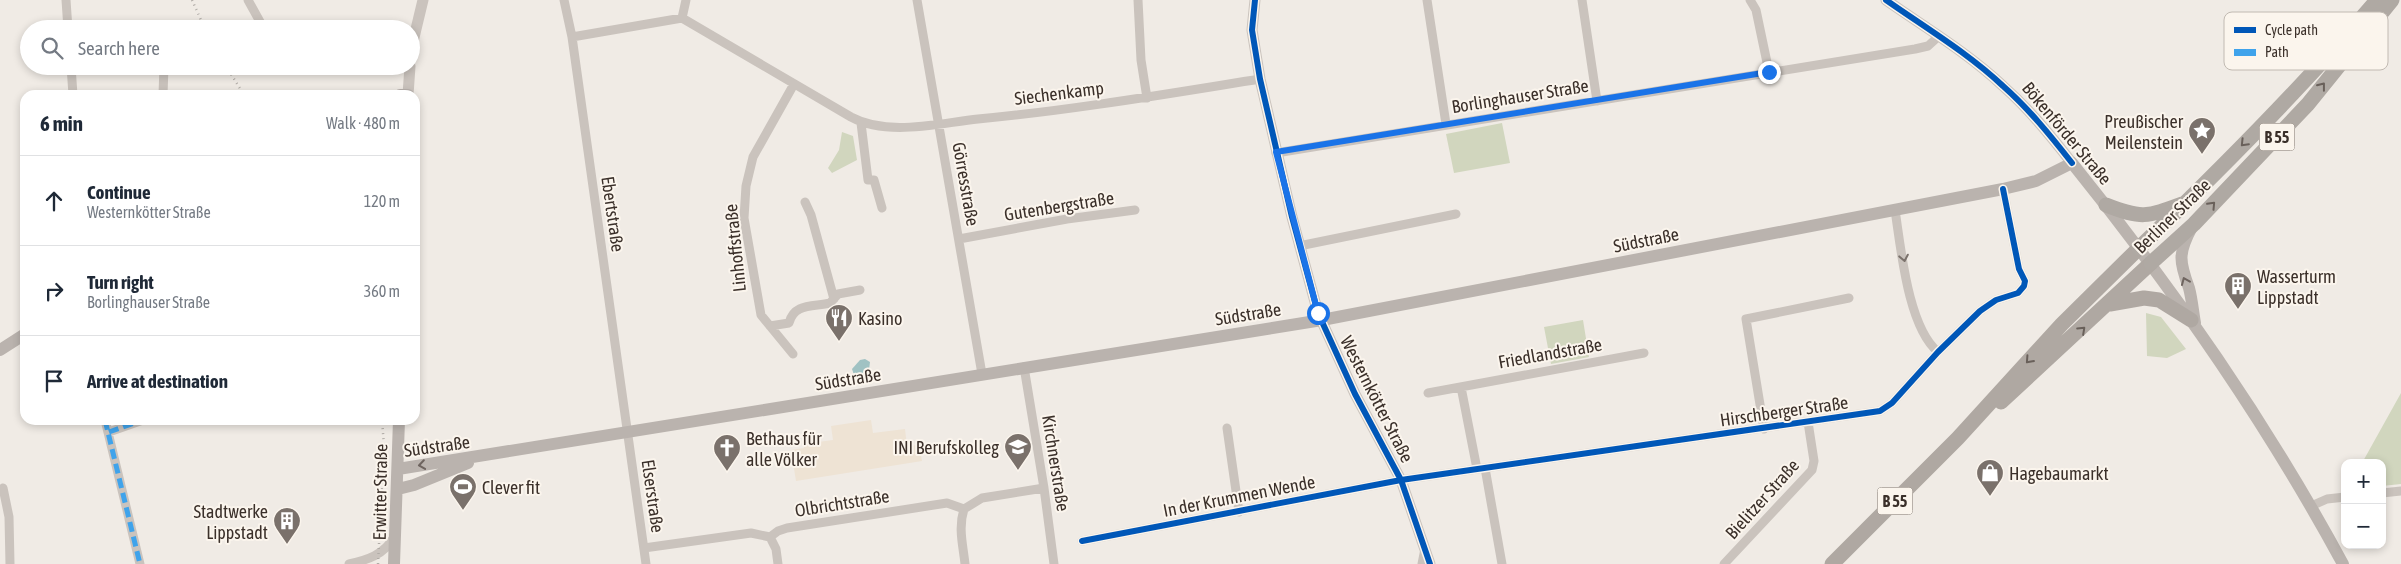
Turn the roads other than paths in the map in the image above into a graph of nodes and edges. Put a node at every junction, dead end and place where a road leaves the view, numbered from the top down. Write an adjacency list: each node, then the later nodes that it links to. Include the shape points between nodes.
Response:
1 (66, 0): 18 (street)
2 (248, 0): 19 (street)
3 (423, 0): 20 (street)
4 (564, 0): 22 (street, Ebertstraße)
5 (686, 0): 17 (street)
6 (917, 0): 37 (street, Görresstraße)
7 (1138, 0): 34 (street)
8 (1255, 0): 29 (street, Westernkötter Straße, via 1252,30)
9 (1427, 0): 38 (street)
10 (1582, 0): 35 (street)
11 (1750, 0): 25 (street, via 1756,10)
12 (1886, 0): 21 (street, Bökenförder Straße)
13 (2377, 0): 15 (highway, Berliner Straße / B 55, one-way to 15)
14 (2392, 0): 16 (highway, Berliner Straße / B 55, one-way to 14)
15 (2367, 12)
16 (2382, 12)
17 (682, 18): 22 (street); 30 (street, Siechenkamp)
18 (67, 20)
19 (259, 20)
20 (418, 20)
21 (1939, 36): 25 (street, Borlinghauser Straße, via 1924,47); 40 (street, Bökenförder Straße, via 2004,86 2041,124)
22 (572, 37): 77 (street, Ebertstraße)
23 (2314, 70): 43 (highway, Berliner Straße / B 55, one-way to 43)
24 (2335, 70): 49 (highway, Berliner Straße / B 55, one-way to 24, via 2308,104)
25 (1769, 72): 35 (street, Borlinghauser Straße)
26 (72, 75): 31 (street)
27 (164, 75): 32 (street)
28 (409, 75): 33 (street)
29 (1260, 79): 34 (street, Siechenkamp); 39 (street, Westernkötter Straße)
30 (794, 84): 36 (street, Siechenkamp); 60 (street, Linhoffstraße, via 753,158 746,186 744,218 757,301 761,315)
31 (73, 90)
32 (163, 90)
33 (408, 90)
34 (1147, 98): 37 (street, Siechenkamp, via 1043,113)
35 (1597, 100): 38 (street, Borlinghauser Straße)
36 (861, 123): 37 (street, Siechenkamp, via 905,127); 45 (street, via 868,180 874,180)
37 (938, 123): 50 (street, Görresstraße)
38 (1446, 124): 39 (street, Borlinghauser Straße)
39 (1276, 152): 51 (street, Westernkötter Straße)
40 (2072, 163): 41 (main road, Südstraße, via 2036,181); 44 (main road, Bökenförder Straße)
41 (2003, 189): 47 (main road, Südstraße); 63 (street, Hirschberger Straße, via 2024,286 1980,311)
42 (805, 202): 56 (street)
43 (2188, 202): 44 (highway, via 2148,216 2126,213); 52 (highway, Berliner Straße / B 55)
44 (2106, 205): 52 (main road, Bökenförder Straße)
45 (882, 208)
46 (1135, 210): 50 (street, Gutenbergstraße)
47 (1894, 210): 58 (main road, Südstraße); 63 (street, one-way to 63, via 1914,315)
48 (1456, 214): 51 (street)
49 (2194, 224): 53 (highway, Berliner Straße / B 55); 59 (main road, one-way to 49, via 2189,288 2182,275 2181,264 2182,249)
50 (959, 239): 67 (street, Görresstraße)
51 (1300, 246): 58 (street, Westernkötter Straße)
52 (2139, 248): 53 (main road, Bökenförder Straße); 78 (main road, Berliner Straße / B 55, one-way to 78, via 2062,324)
53 (2151, 263): 57 (main road, Berliner Straße / B 55); 59 (main road, Bökenförder Straße)
54 (860, 290): 56 (street, via 838,294)
55 (1849, 298): 75 (street, via 1746,319)
56 (834, 299): 60 (street, via 830,303 796,309 789,323)
57 (2110, 304): 59 (main road, via 2144,298 2159,300); 78 (main road, Berliner Straße / B 55, one-way to 57, via 2020,387)
58 (1322, 320): 66 (main road, Südstraße); 82 (street, Westernkötter Straße)
59 (2194, 324): 89 (main road, Bökenförder Straße)
60 (770, 326): 65 (street, Linhoffstraße)
61 (20, 337): 62 (main road)
62 (0, 350)
63 (1938, 352): 70 (street, Hirschberger Straße, via 1892,403 1880,411)
64 (1644, 353): 68 (street, Friedlandstraße)
65 (793, 354)
66 (1024, 367): 67 (main road, Südstraße); 84 (street, Kirchnerstraße)
67 (982, 374): 77 (main road, Südstraße)
68 (1461, 386): 69 (street, Friedlandstraße); 81 (street)
69 (1428, 393)
70 (1808, 422): 75 (street, Hirschberger Straße); 110 (street, Bielitzer Straße, via 1814,461 1812,470)
71 (107, 425): 76 (street)
72 (129, 425): 76 (street)
73 (398, 425): 80 (main road, Erwitter Straße)
74 (1228, 428): 91 (street, In der Krummen Wende)
75 (1764, 429): 81 (street, Hirschberger Straße)
76 (109, 432): 99 (street)
77 (627, 433): 79 (main road, Südstraße); 96 (street, Elserstraße)
78 (1958, 438): 111 (main road, Berliner Straße / B 55)
79 (482, 457): 80 (main road, Südstraße, one-way to 80); 85 (main road, Südstraße)
80 (398, 469): 85 (main road, Erwitter Straße)
81 (1481, 469): 82 (street, Hirschberger Straße); 109 (street)
82 (1401, 480): 91 (street, In der Krummen Wende); 95 (street, Westernkötter Straße)
83 (3, 488): 98 (street, via 9,517)
84 (1044, 488): 90 (street, via 982,498); 106 (street, Kirchnerstraße)
85 (398, 489): 92 (main road, Erwitter Straße)
86 (2401, 491): 87 (street)
87 (2386, 493)
88 (2341, 497): 89 (street)
89 (2311, 506): 112 (main road, Bökenförder Straße)
90 (964, 510): 93 (street, Olbrichtstraße, via 947,503 787,528); 105 (street, via 961,532)
91 (1239, 512): 94 (street, In der Krummen Wende)
92 (397, 532): 97 (street, via 384,551); 102 (main road, Erwitter Straße)
93 (770, 537): 96 (street, via 751,533); 104 (street)
94 (1082, 540)
95 (1426, 547): 107 (street); 108 (street, Westernkötter Straße)
96 (644, 548): 103 (street, Elserstraße)
97 (362, 561): 100 (street); 101 (street)
98 (10, 564)
99 (140, 564)
100 (349, 564)
101 (375, 564)
102 (394, 564)
103 (646, 564)
104 (778, 564)
105 (966, 564)
106 (1054, 564)
107 (1422, 564)
108 (1430, 564)
109 (1502, 564)
110 (1724, 564)
111 (1832, 564)
112 (2343, 564)

